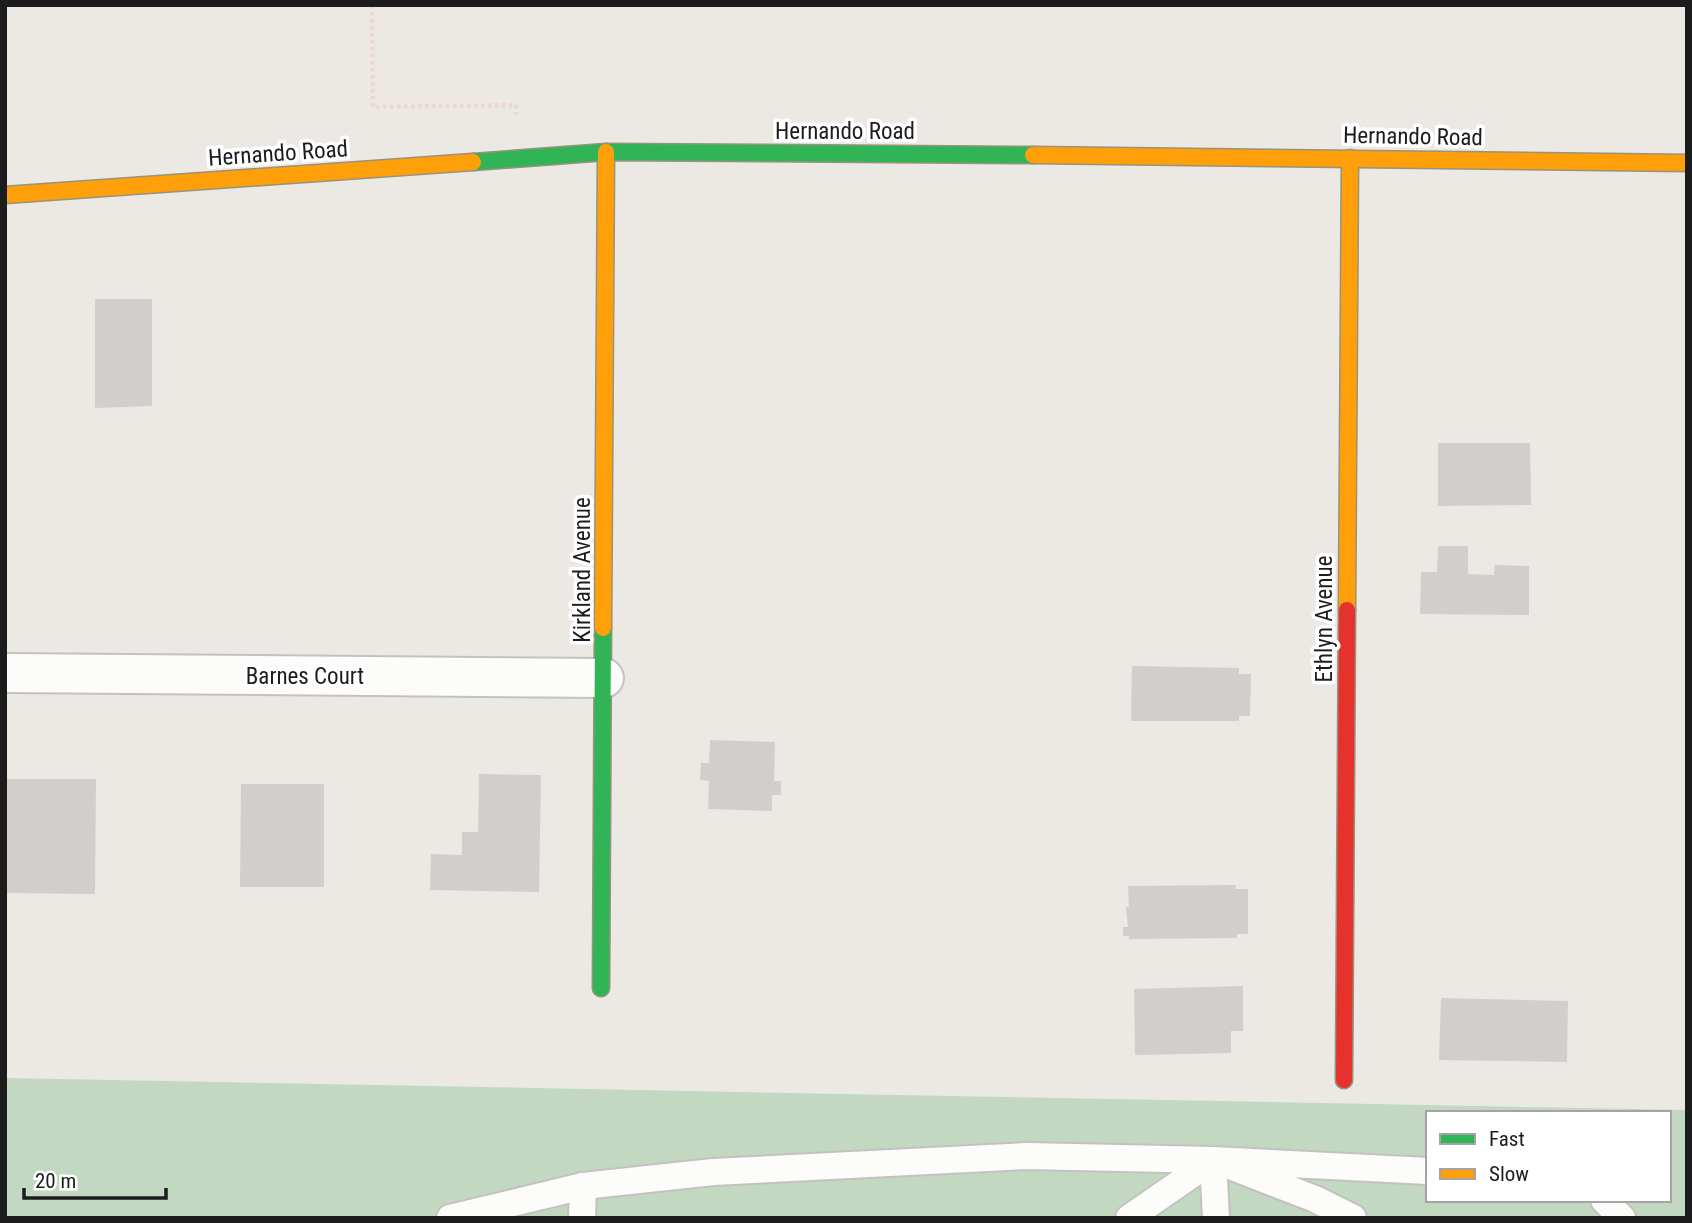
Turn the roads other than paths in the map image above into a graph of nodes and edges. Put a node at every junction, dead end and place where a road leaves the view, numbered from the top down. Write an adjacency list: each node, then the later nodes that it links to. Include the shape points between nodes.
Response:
1 (607, 152): 2 (street, Hernando Road); 4 (street, Hernando Road); 6 (street, Kirkland Avenue)
2 (1350, 158): 3 (street, Hernando Road); 8 (street, Ethlyn Avenue)
3 (1687, 163)
4 (5, 195)
5 (5, 673): 6 (street, Barnes Court)
6 (604, 678): 7 (street, Kirkland Avenue)
7 (601, 988)
8 (1344, 1080)
9 (1213, 1160): 10 (lane); 11 (lane, via 1027,1156 712,1172); 15 (lane); 16 (lane); 17 (lane)
10 (1426, 1171)
11 (583, 1185): 13 (lane); 14 (lane)
12 (1606, 1202): 18 (lane)
13 (450, 1218)
14 (582, 1218)
15 (1129, 1218)
16 (1216, 1218)
17 (1353, 1218)
18 (1622, 1218)

